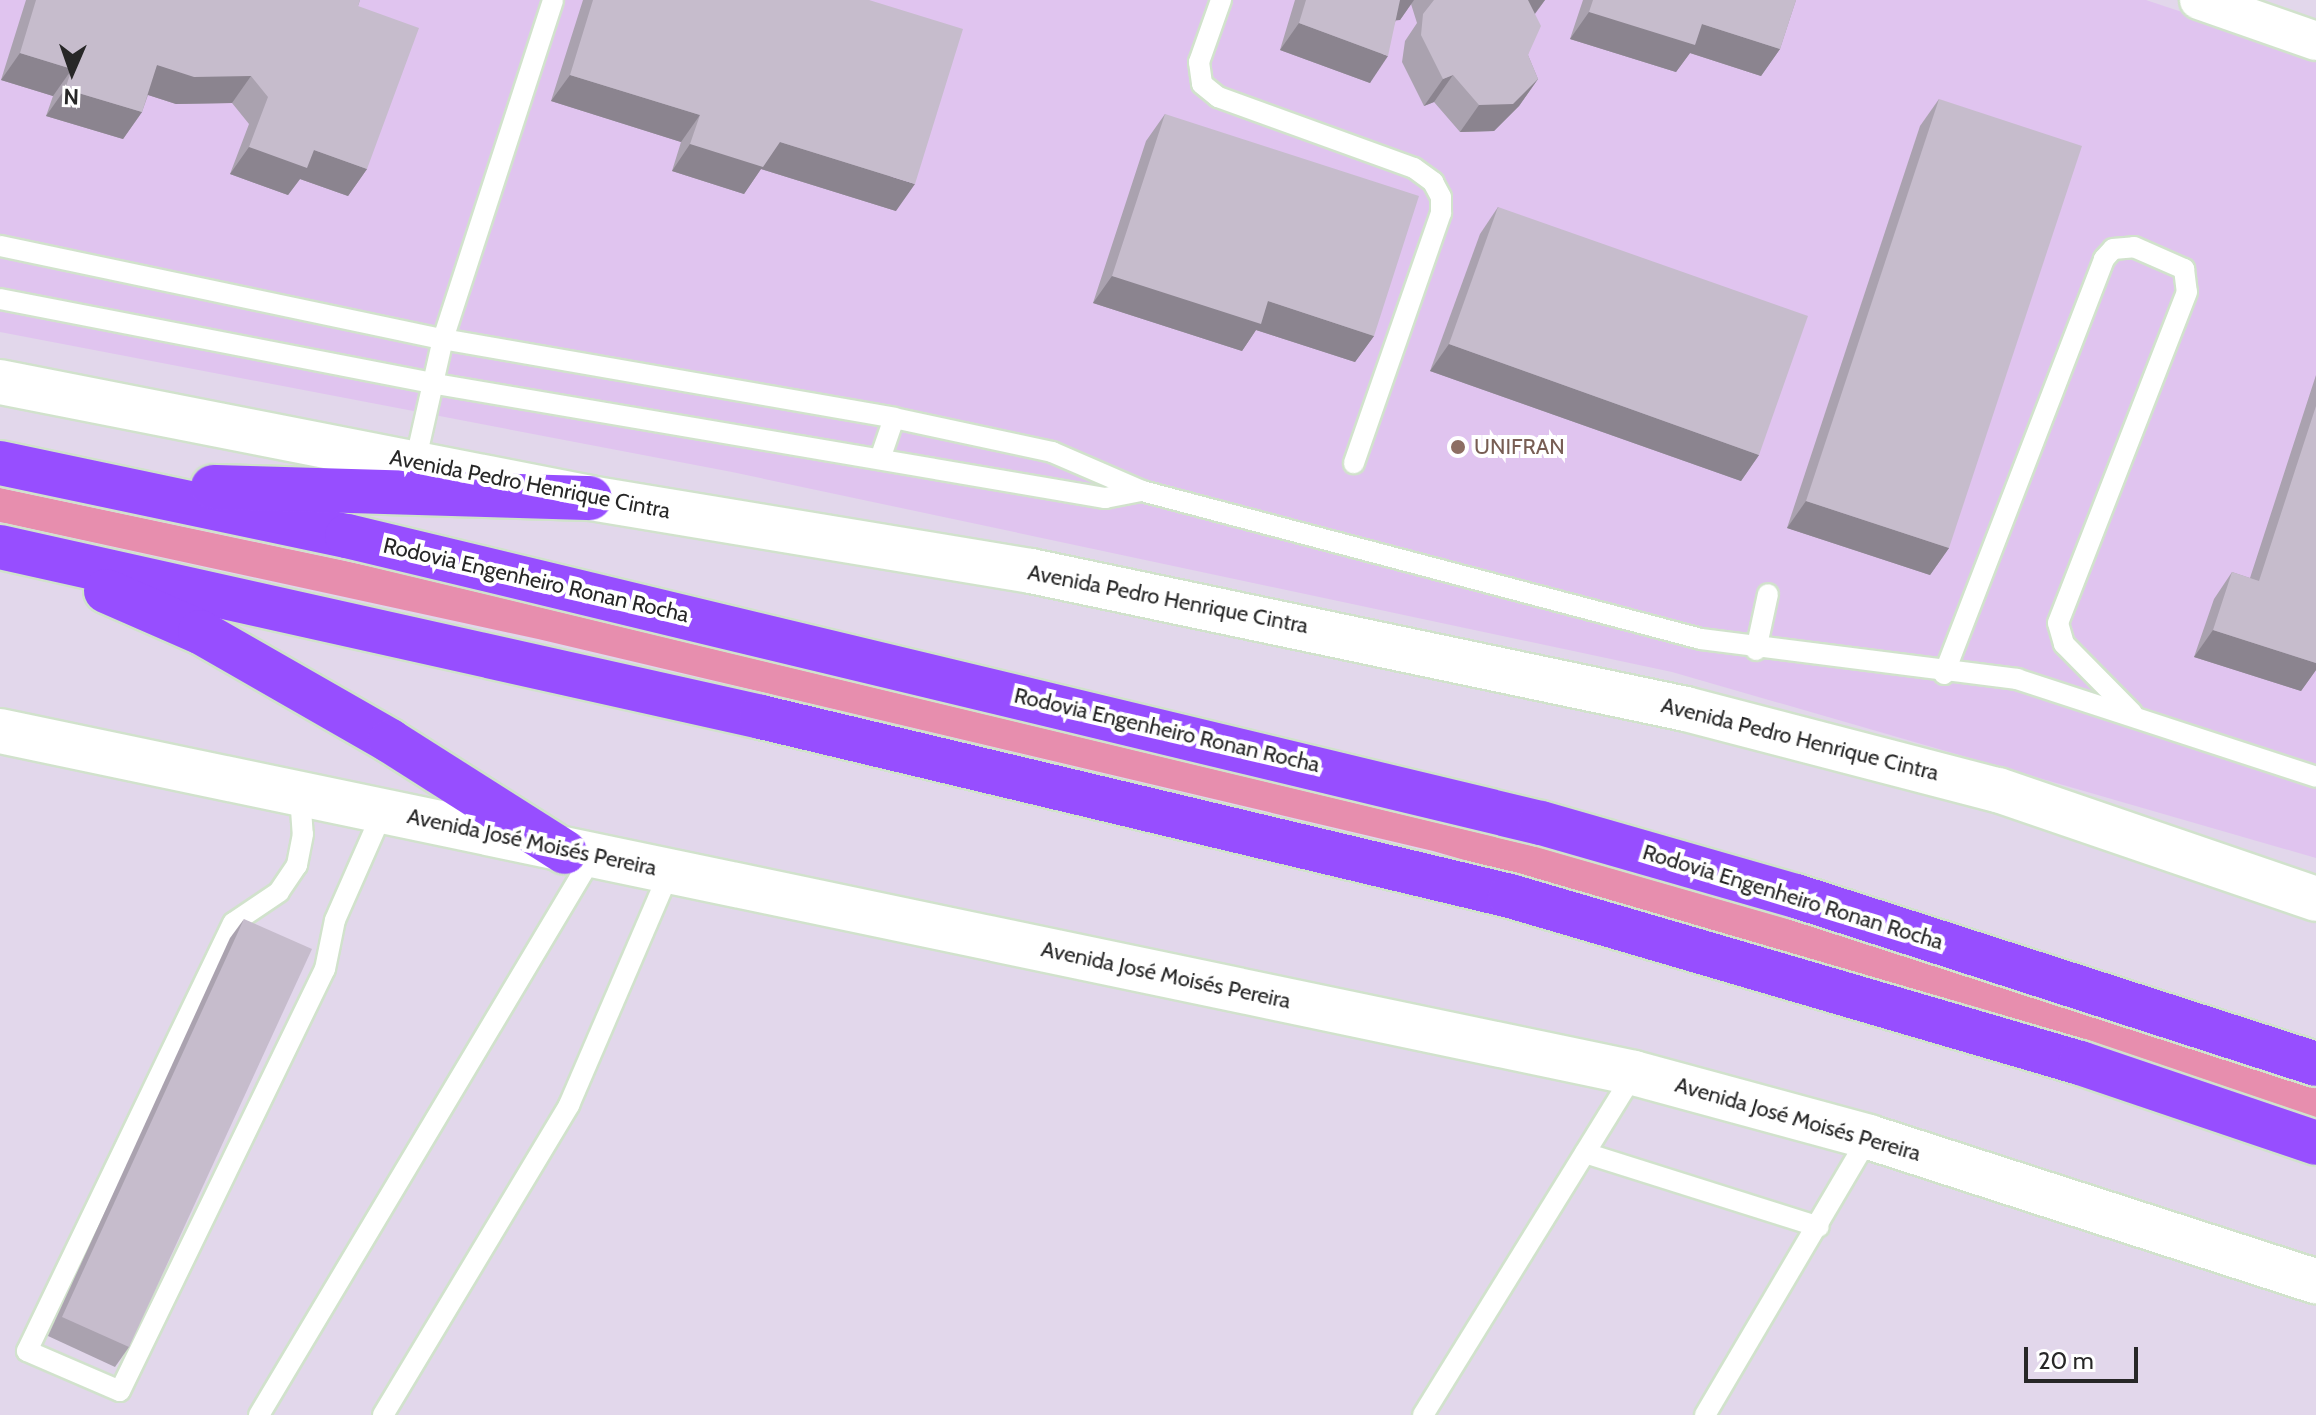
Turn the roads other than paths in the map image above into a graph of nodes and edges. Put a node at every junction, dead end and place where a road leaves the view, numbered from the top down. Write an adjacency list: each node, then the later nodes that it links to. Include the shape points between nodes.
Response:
1 (553, 0): 7 (lane)
2 (1221, 0): 14 (lane, via 1199,62 1202,84 1218,97 1414,168 1433,182 1441,197 1441,213)
3 (2199, 0): 4 (street)
4 (2316, 41)
5 (0, 246): 7 (lane)
6 (0, 299): 9 (lane)
7 (443, 339): 9 (lane); 10 (lane)
8 (0, 382): 13 (street, Avenida Pedro Henrique Cintra)
9 (436, 384): 11 (lane); 13 (lane)
10 (894, 418): 11 (lane); 15 (lane, via 1052,452)
11 (881, 456): 15 (lane, via 1105,498)
12 (0, 462): 16 (highway, via 219,488); 29 (highway, Rodovia Engenheiro Ronan Rocha, via 347,536 1541,823 1796,896)
13 (415, 463): 16 (street, Avenida Pedro Henrique Cintra)
14 (1354, 463)
15 (1142, 491): 19 (lane)
16 (590, 498): 28 (street, Avenida Pedro Henrique Cintra, via 1031,571 1686,709 1998,790)
17 (4, 548): 26 (highway, via 200,632); 32 (highway, via 745,713 1510,896 2080,1063)
18 (1768, 594): 19 (lane)
19 (1756, 650): 20 (lane)
20 (1944, 674): 21 (lane, via 2017,679); 21 (lane, via 2104,259 2113,249 2134,247 2184,269 2187,292 2058,623 2064,644)
21 (2135, 716): 23 (lane)
22 (0, 731): 24 (street, Avenida José Moisés Pereira)
23 (2316, 777)
24 (300, 795): 25 (street, Avenida José Moisés Pereira); 25 (lane, via 303,834 297,865 279,892 233,923 27,1351 120,1391 325,969 335,920)
25 (383, 811): 26 (street, Avenida José Moisés Pereira)
26 (578, 854): 27 (street, Avenida José Moisés Pereira); 36 (lane)
27 (670, 871): 30 (street, Avenida José Moisés Pereira); 37 (lane, via 569,1105)
28 (2316, 899)
29 (2316, 1064)
30 (1634, 1073): 31 (street, Avenida José Moisés Pereira); 33 (lane)
31 (1869, 1137): 34 (lane); 35 (street, Avenida José Moisés Pereira)
32 (2316, 1143)
33 (1585, 1153): 34 (lane); 38 (lane)
34 (1819, 1227): 39 (lane)
35 (2316, 1281)
36 (259, 1415)
37 (383, 1415)
38 (1423, 1415)
39 (1705, 1415)

